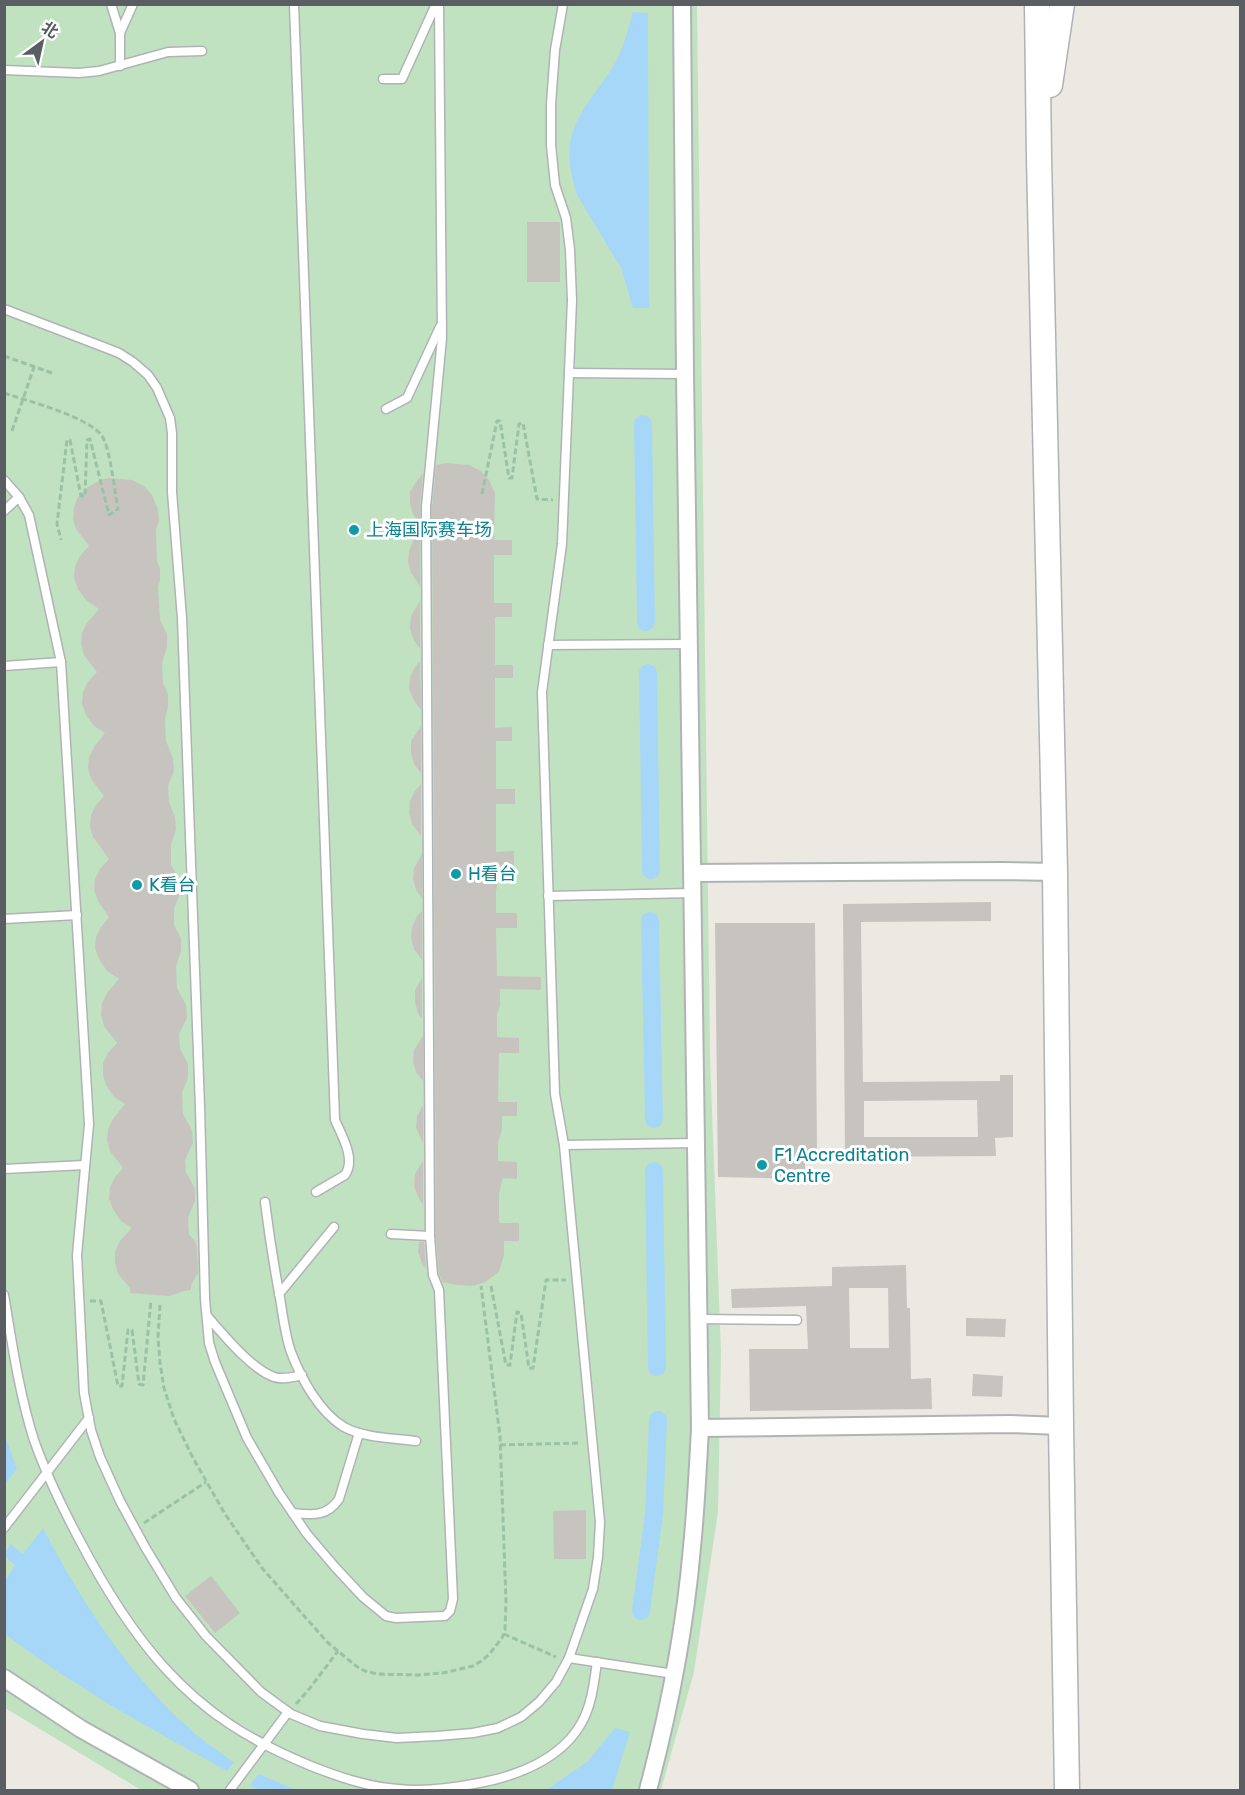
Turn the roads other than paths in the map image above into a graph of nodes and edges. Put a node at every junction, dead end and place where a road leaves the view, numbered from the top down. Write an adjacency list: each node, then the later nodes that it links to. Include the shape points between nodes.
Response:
1 (111, 4): 9 (lane)
2 (133, 4): 9 (lane)
3 (294, 4): 37 (lane, via 335,1120 350,1162 345,1175)
4 (437, 4): 13 (lane, via 402,79); 16 (lane)
5 (563, 4): 17 (lane, via 555,50 551,145 555,185 566,218 570,250)
6 (682, 4): 18 (street)
7 (1037, 4): 14 (street)
8 (1062, 4): 14 (street)
9 (120, 33): 11 (lane)
10 (202, 51): 11 (lane, via 168,52)
11 (120, 66): 12 (lane, via 79,73)
12 (4, 70)
13 (384, 79)
14 (1038, 158): 27 (street)
15 (4, 309): 44 (lane, via 101,345 134,362 157,388 170,418)
16 (442, 324): 19 (lane, via 406,398); 41 (lane, via 426,507)
17 (569, 373): 18 (lane); 23 (lane, via 562,544)
18 (685, 374): 24 (street)
19 (386, 409)
20 (4, 480): 21 (lane)
21 (19, 497): 22 (lane); 25 (lane, via 28,515)
22 (4, 511)
23 (548, 645): 24 (lane); 30 (lane, via 542,692)
24 (690, 645): 28 (street)
25 (61, 662): 26 (lane); 31 (lane)
26 (4, 666)
27 (1055, 872): 28 (street); 49 (street)
28 (693, 873): 29 (street)
29 (694, 893): 30 (lane); 33 (street)
30 (549, 896): 34 (lane, via 555,1094)
31 (77, 915): 32 (lane); 35 (lane, via 89,1124)
32 (4, 919)
33 (697, 1143): 34 (lane); 45 (street)
34 (564, 1145): 56 (lane, via 600,1522 593,1589)
35 (85, 1165): 36 (lane); 48 (lane, via 76,1255 84,1394)
36 (4, 1169)
37 (316, 1192)
38 (265, 1202): 42 (lane)
39 (334, 1227): 42 (lane)
40 (391, 1234): 41 (lane)
41 (430, 1236): 54 (lane, via 433,1275 439,1290 453,1590 450,1611 441,1617 386,1616 335,1566)
42 (279, 1294): 47 (lane, via 291,1352)
43 (4, 1295): 53 (lane, via 21,1385)
44 (207, 1316): 47 (lane, via 236,1349 271,1376); 54 (lane, via 209,1343 231,1402 247,1438)
45 (699, 1319): 46 (lane); 50 (street)
46 (797, 1320)
47 (302, 1375): 51 (lane, via 328,1414)
48 (89, 1418): 53 (lane); 60 (lane, via 100,1456 135,1529 176,1598 206,1636 261,1692)
49 (1061, 1426): 50 (street); 65 (street)
50 (700, 1428): 58 (street, via 693,1547)
51 (358, 1433): 52 (lane); 54 (lane, via 336,1504 318,1515)
52 (416, 1441)
53 (47, 1473): 55 (lane); 61 (lane, via 92,1564 133,1629 186,1690 239,1732)
54 (293, 1513)
55 (4, 1528)
56 (569, 1658): 57 (lane); 60 (lane, via 556,1682 521,1717 472,1734 397,1738 320,1726)
57 (597, 1662): 58 (lane); 61 (lane, via 588,1708 577,1731 533,1766 496,1780 440,1789 378,1787 332,1774)
58 (674, 1674): 64 (street)
59 (4, 1678): 62 (street, via 81,1729)
60 (288, 1712): 61 (lane)
61 (264, 1745): 63 (lane)
62 (190, 1791)
63 (230, 1791)
64 (648, 1791)
65 (1067, 1791)

